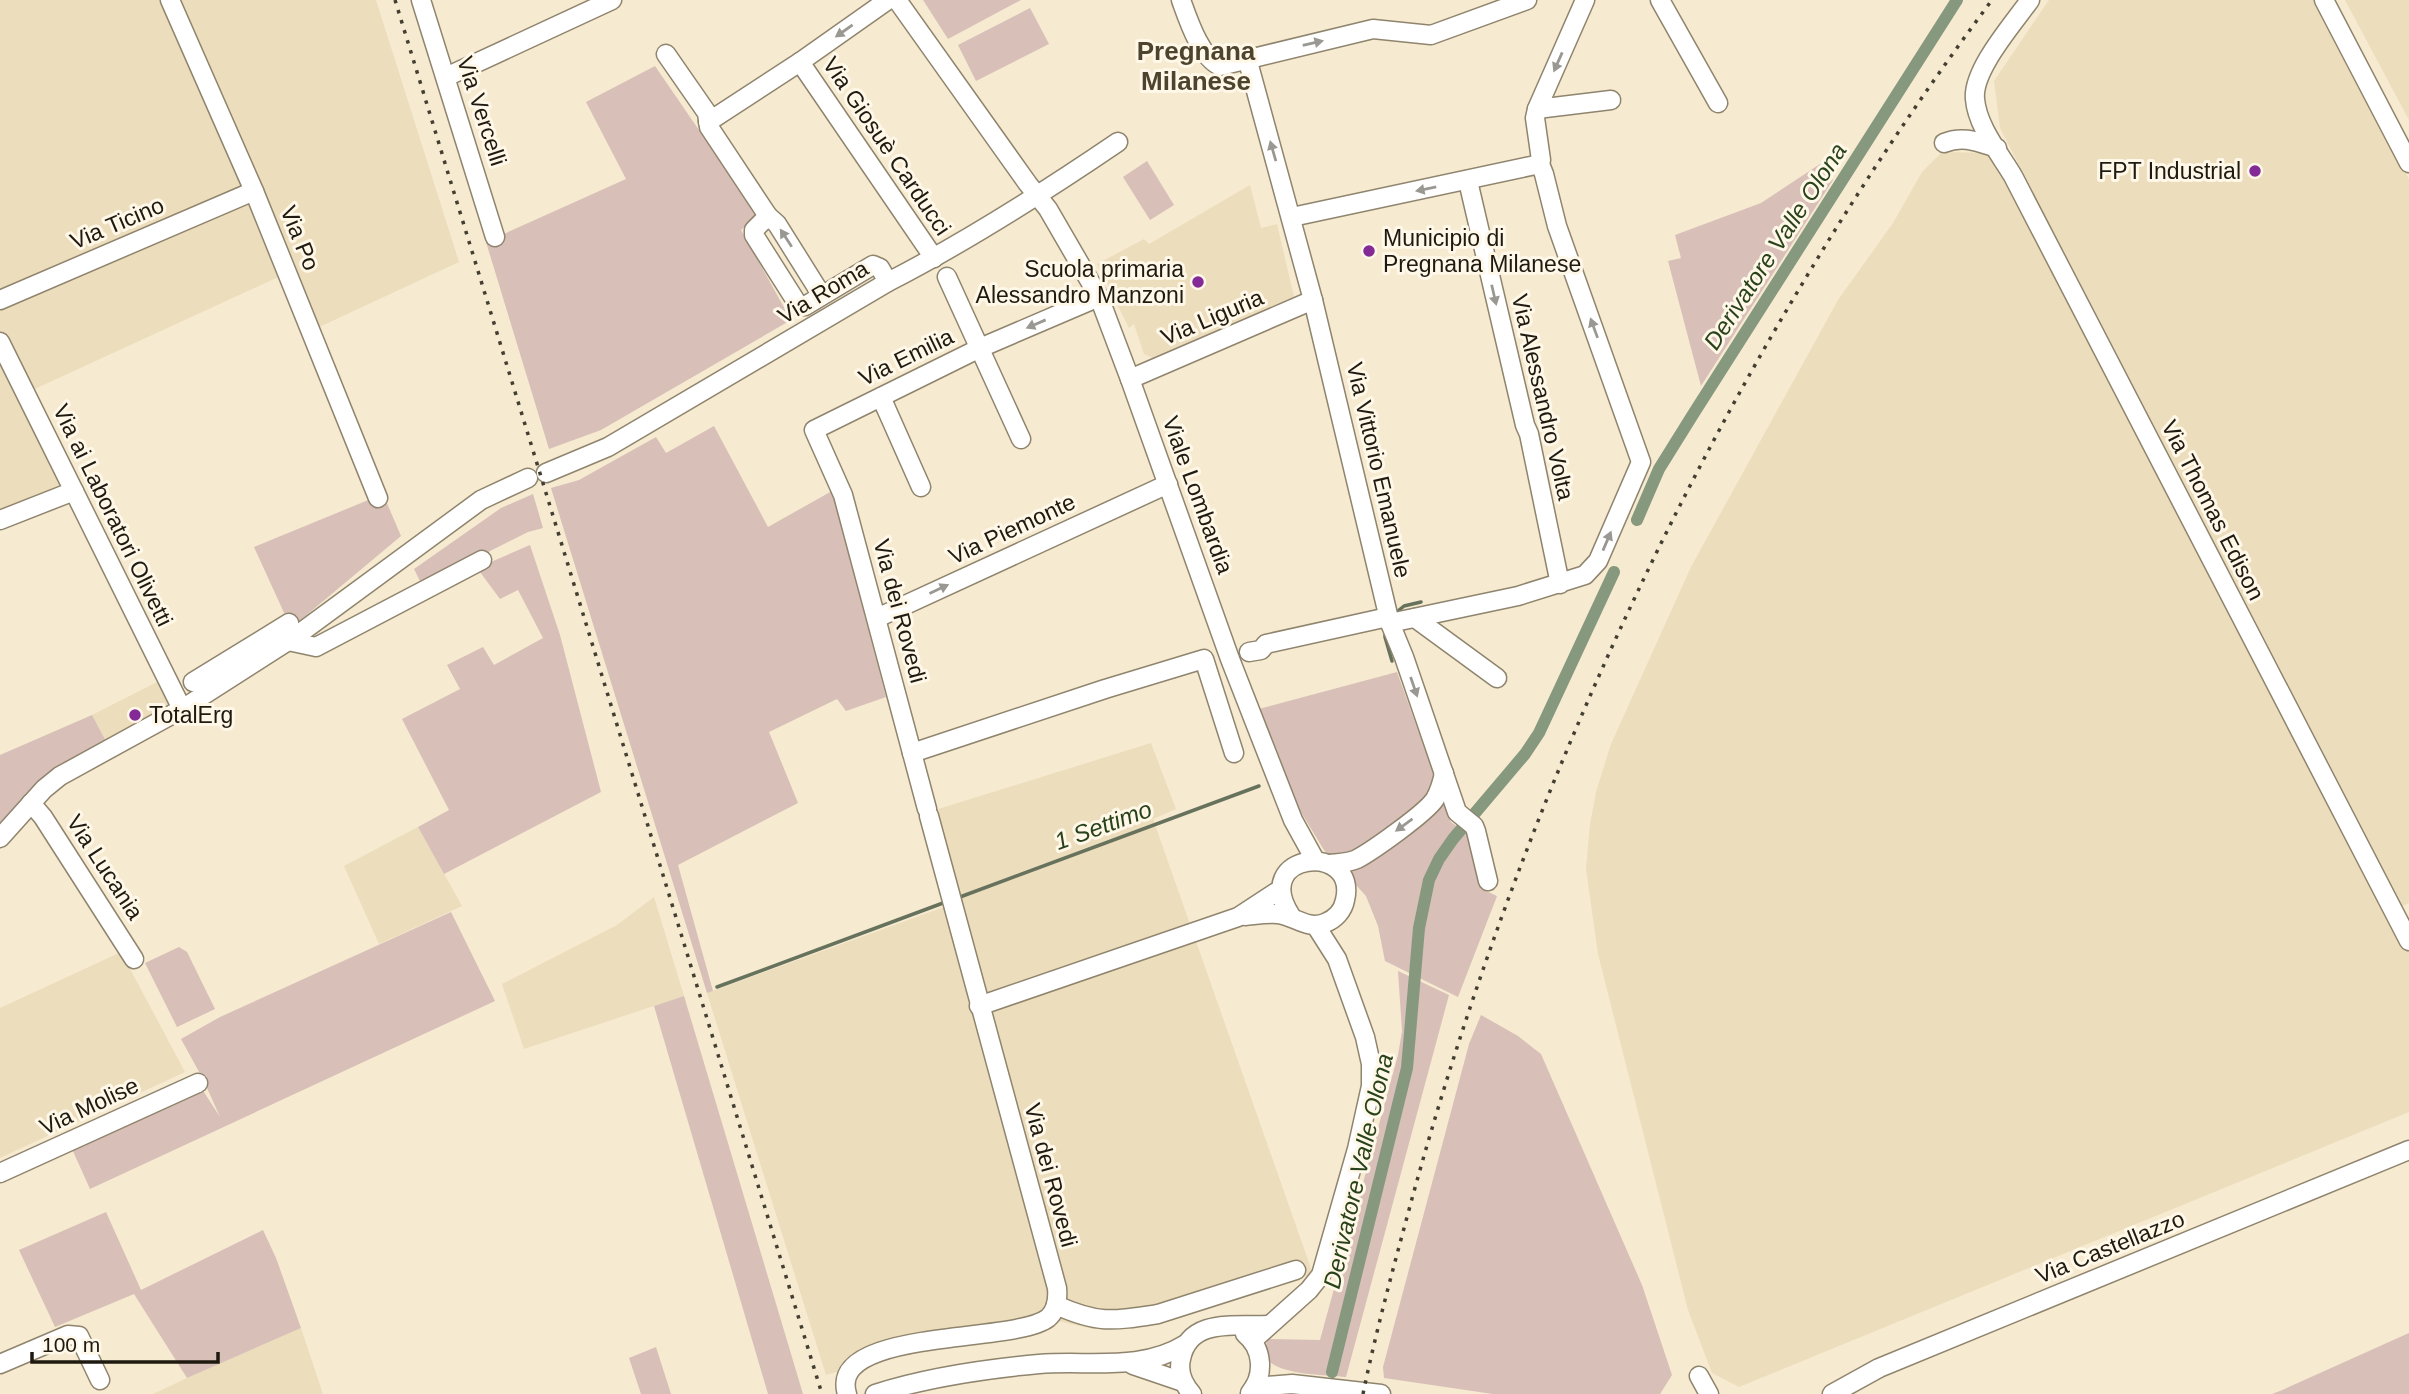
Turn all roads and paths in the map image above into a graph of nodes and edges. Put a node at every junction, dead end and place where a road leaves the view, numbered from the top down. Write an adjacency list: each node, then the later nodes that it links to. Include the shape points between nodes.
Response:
1 (170, 0): 26 (street, Via Po)
2 (612, 0): 15 (street)
3 (888, 0): 14 (street, one-way to 14)
4 (897, 0): 27 (street, Viale Lombardia)
5 (1181, 0): 13 (street, via 1196,39 1214,64)
6 (1527, 0): 13 (street, one-way to 6, via 1373,29 1431,35)
7 (1585, 0): 18 (street, one-way to 18)
8 (1660, 0): 17 (street)
9 (2030, 0): 22 (street, Via Thomas Edison, via 1978,76 1975,100)
10 (2324, 0): 23 (street)
11 (426, 2): 15 (street, Via Vercelli)
12 (666, 54): 19 (street, via 707,113)
13 (1247, 58): 29 (street, Via Vittorio Emanuele, one-way to 13)
14 (800, 62): 19 (street); 31 (street, Via Giosuè Carducci)
15 (446, 77): 30 (street, Via Vercelli)
16 (1611, 100): 18 (street)
17 (1718, 103)
18 (1537, 109): 24 (street)
19 (708, 122): 28 (street)
20 (1118, 142): 27 (street, Via Roma)
21 (1944, 143): 22 (street, via 1966,138)
22 (1997, 148): 77 (street, Via Thomas Edison)
23 (2409, 163)
24 (1540, 164): 25 (street); 52 (street, one-way to 24, via 1593,569 1641,462 1557,226)
25 (1468, 181): 29 (street, one-way to 29); 52 (street, Via Alessandro Volta, one-way to 52)
26 (254, 191): 36 (street, Via Ticino); 49 (street, Via Po)
27 (1039, 196): 31 (street, Via Roma); 35 (street, Viale Lombardia)
28 (768, 216): 34 (street, one-way to 28); 34 (street, via 754,235 794,302 804,306)
29 (1292, 217): 37 (street, Via Vittorio Emanuele)
30 (495, 237)
31 (934, 258): 33 (street, Via Roma)
32 (947, 277): 39 (street)
33 (888, 282): 34 (street, via 873,265); 44 (street, Via Roma, via 608,447)
34 (824, 294)
35 (1099, 297): 39 (street, Via Emilia, one-way to 39); 40 (street, Viale Lombardia)
36 (0, 300)
37 (1313, 300): 40 (street, Via Liguria); 55 (street, Via Vittorio Emanuele)
38 (0, 342): 48 (street, Via ai Laboratori Olivetti)
39 (980, 348): 41 (street, Via Emilia); 43 (street)
40 (1130, 379): 46 (street, Viale Lombardia)
41 (881, 397): 42 (street, Via Emilia); 47 (street)
42 (814, 430): 53 (street, Via dei Rovedi, via 843,495)
43 (1021, 439)
44 (546, 473)
45 (528, 478): 56 (street, via 481,500)
46 (1168, 484): 53 (street, Via Piemonte, one-way to 46); 66 (street, Viale Lombardia)
47 (921, 487)
48 (74, 491): 50 (street); 61 (street, Via ai Laboratori Olivetti)
49 (378, 498)
50 (0, 520)
51 (482, 560): 56 (street, via 316,648)
52 (1560, 584): 54 (street)
53 (877, 618): 62 (street, Via dei Rovedi)
54 (1415, 618): 55 (street); 59 (street)
55 (1389, 620): 58 (street, via 1266,643 1261,650); 64 (street, Via Vittorio Emanuele, one-way to 64)
56 (291, 633): 57 (street)
57 (256, 652): 60 (street); 61 (street)
58 (1249, 652)
59 (1497, 678)
60 (193, 681)
61 (182, 709): 65 (street, via 60,776)
62 (912, 753): 63 (street, via 1204,659); 80 (street, Via dei Rovedi)
63 (1234, 753)
64 (1444, 773): 69 (street, one-way to 69, via 1442,787 1423,811 1359,858); 71 (street, Via Vittorio Emanuele, via 1457,811 1468,822)
65 (28, 806): 67 (street); 68 (street); 78 (street, Via Lucania, via 43,817)
66 (1293, 820): 69 (street, Viale Lombardia); 70 (street, Viale Lombardia)
67 (0, 838)
68 (0, 849)
69 (1323, 862): 70 (street, via 1304,861); 74 (street, via 1345,882 1344,906)
70 (1294, 866): 72 (street)
71 (1488, 881)
72 (1281, 889): 73 (street); 75 (street)
73 (1291, 916): 75 (street); 76 (street)
74 (1337, 916): 76 (street); 79 (street)
75 (1238, 917): 80 (street)
76 (1316, 926): 79 (street)
77 (2409, 941)
78 (134, 959)
79 (1337, 959): 86 (street, via 1365,1037 1371,1086 1321,1275)
80 (979, 1006): 85 (street, Via dei Rovedi, via 1057,1288)
81 (198, 1083): 83 (street, Via Molise)
82 (2409, 1150): 102 (street, Via Castellazzo, via 1879,1367)
83 (0, 1173)
84 (1296, 1270): 85 (street, via 1158,1314 1091,1319)
85 (1056, 1305): 97 (street, via 1048,1318 1028,1327 902,1345 861,1358 846,1373)
86 (1268, 1325): 87 (street); 88 (street)
87 (1233, 1327): 88 (street); 89 (street, via 1200,1330)
88 (1252, 1341): 90 (street)
89 (1186, 1344): 92 (street, via 1170,1354); 96 (street, via 1180,1363)
90 (1260, 1361): 95 (street); 98 (street, via 1260,1375)
91 (0, 1364): 94 (street, via 68,1335 79,1336)
92 (1130, 1364): 96 (street); 99 (street, via 1002,1368)
93 (1699, 1376): 101 (street)
94 (100, 1380)
95 (1292, 1384): 98 (street); 100 (street)
96 (1187, 1388)
97 (846, 1390)
98 (1251, 1390)
99 (875, 1394)
100 (1381, 1394)
101 (1709, 1394)
102 (1832, 1394)

